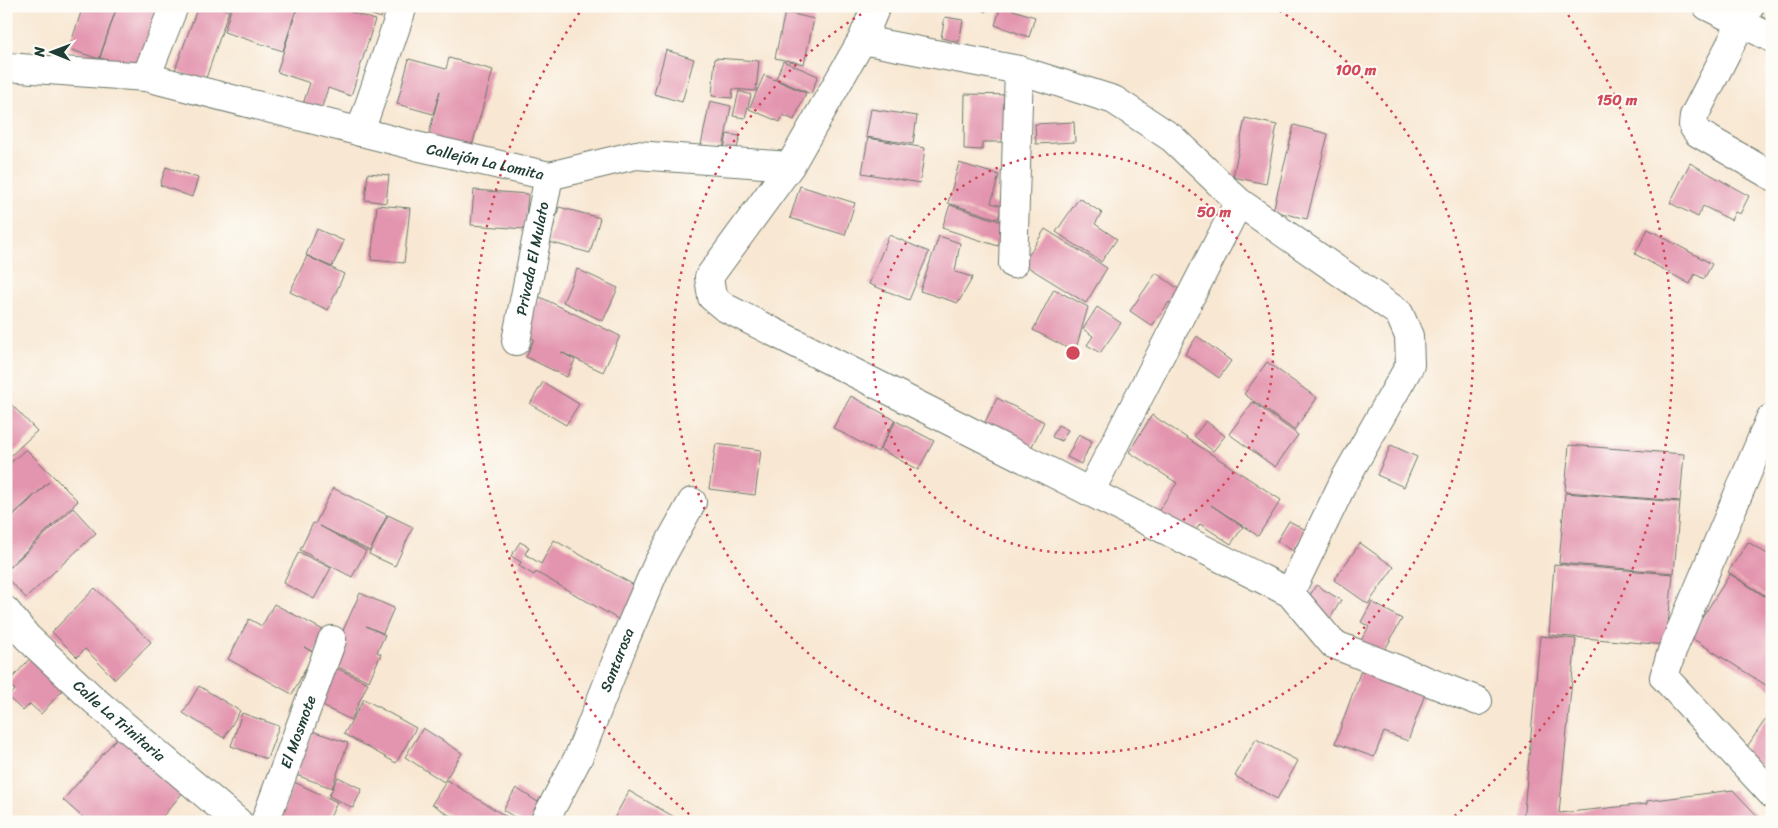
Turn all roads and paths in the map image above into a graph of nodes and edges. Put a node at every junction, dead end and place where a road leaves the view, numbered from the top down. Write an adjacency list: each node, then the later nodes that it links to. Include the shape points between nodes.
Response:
1 (174, 6): 10 (street)
2 (403, 6): 11 (street)
3 (876, 6): 7 (street)
4 (1707, 6): 5 (street)
5 (1745, 14): 6 (street); 14 (street, via 1694,116 1693,126 1698,133)
6 (1772, 38)
7 (862, 40): 9 (street); 12 (street)
8 (6, 67): 10 (street, Callejón La Lomita)
9 (1019, 70): 15 (street, via 1114,100 1172,138); 16 (street)
10 (146, 77): 11 (street, Callejón La Lomita)
11 (360, 132): 13 (street, Callejón La Lomita)
12 (790, 166): 13 (street, Callejón La Lomita, via 636,155); 19 (street, via 709,277 712,297 724,307)
13 (549, 176): 17 (street, Privada El Mulato)
14 (1772, 176)
15 (1239, 202): 19 (street); 21 (street, via 1399,313 1409,336 1410,365 1345,479)
16 (1013, 264)
17 (516, 341)
18 (1770, 419): 25 (street, via 1664,677)
19 (1090, 492): 21 (street)
20 (692, 502): 28 (street, Santarosa, via 657,565 580,756)
21 (1290, 593): 24 (street, via 1333,644)
22 (6, 611): 26 (street, Calle La Trinitaria, via 27,637 94,700)
23 (332, 640): 27 (street, El Mosmote)
24 (1478, 701)
25 (1772, 794)
26 (238, 822)
27 (265, 822)
28 (544, 822)

